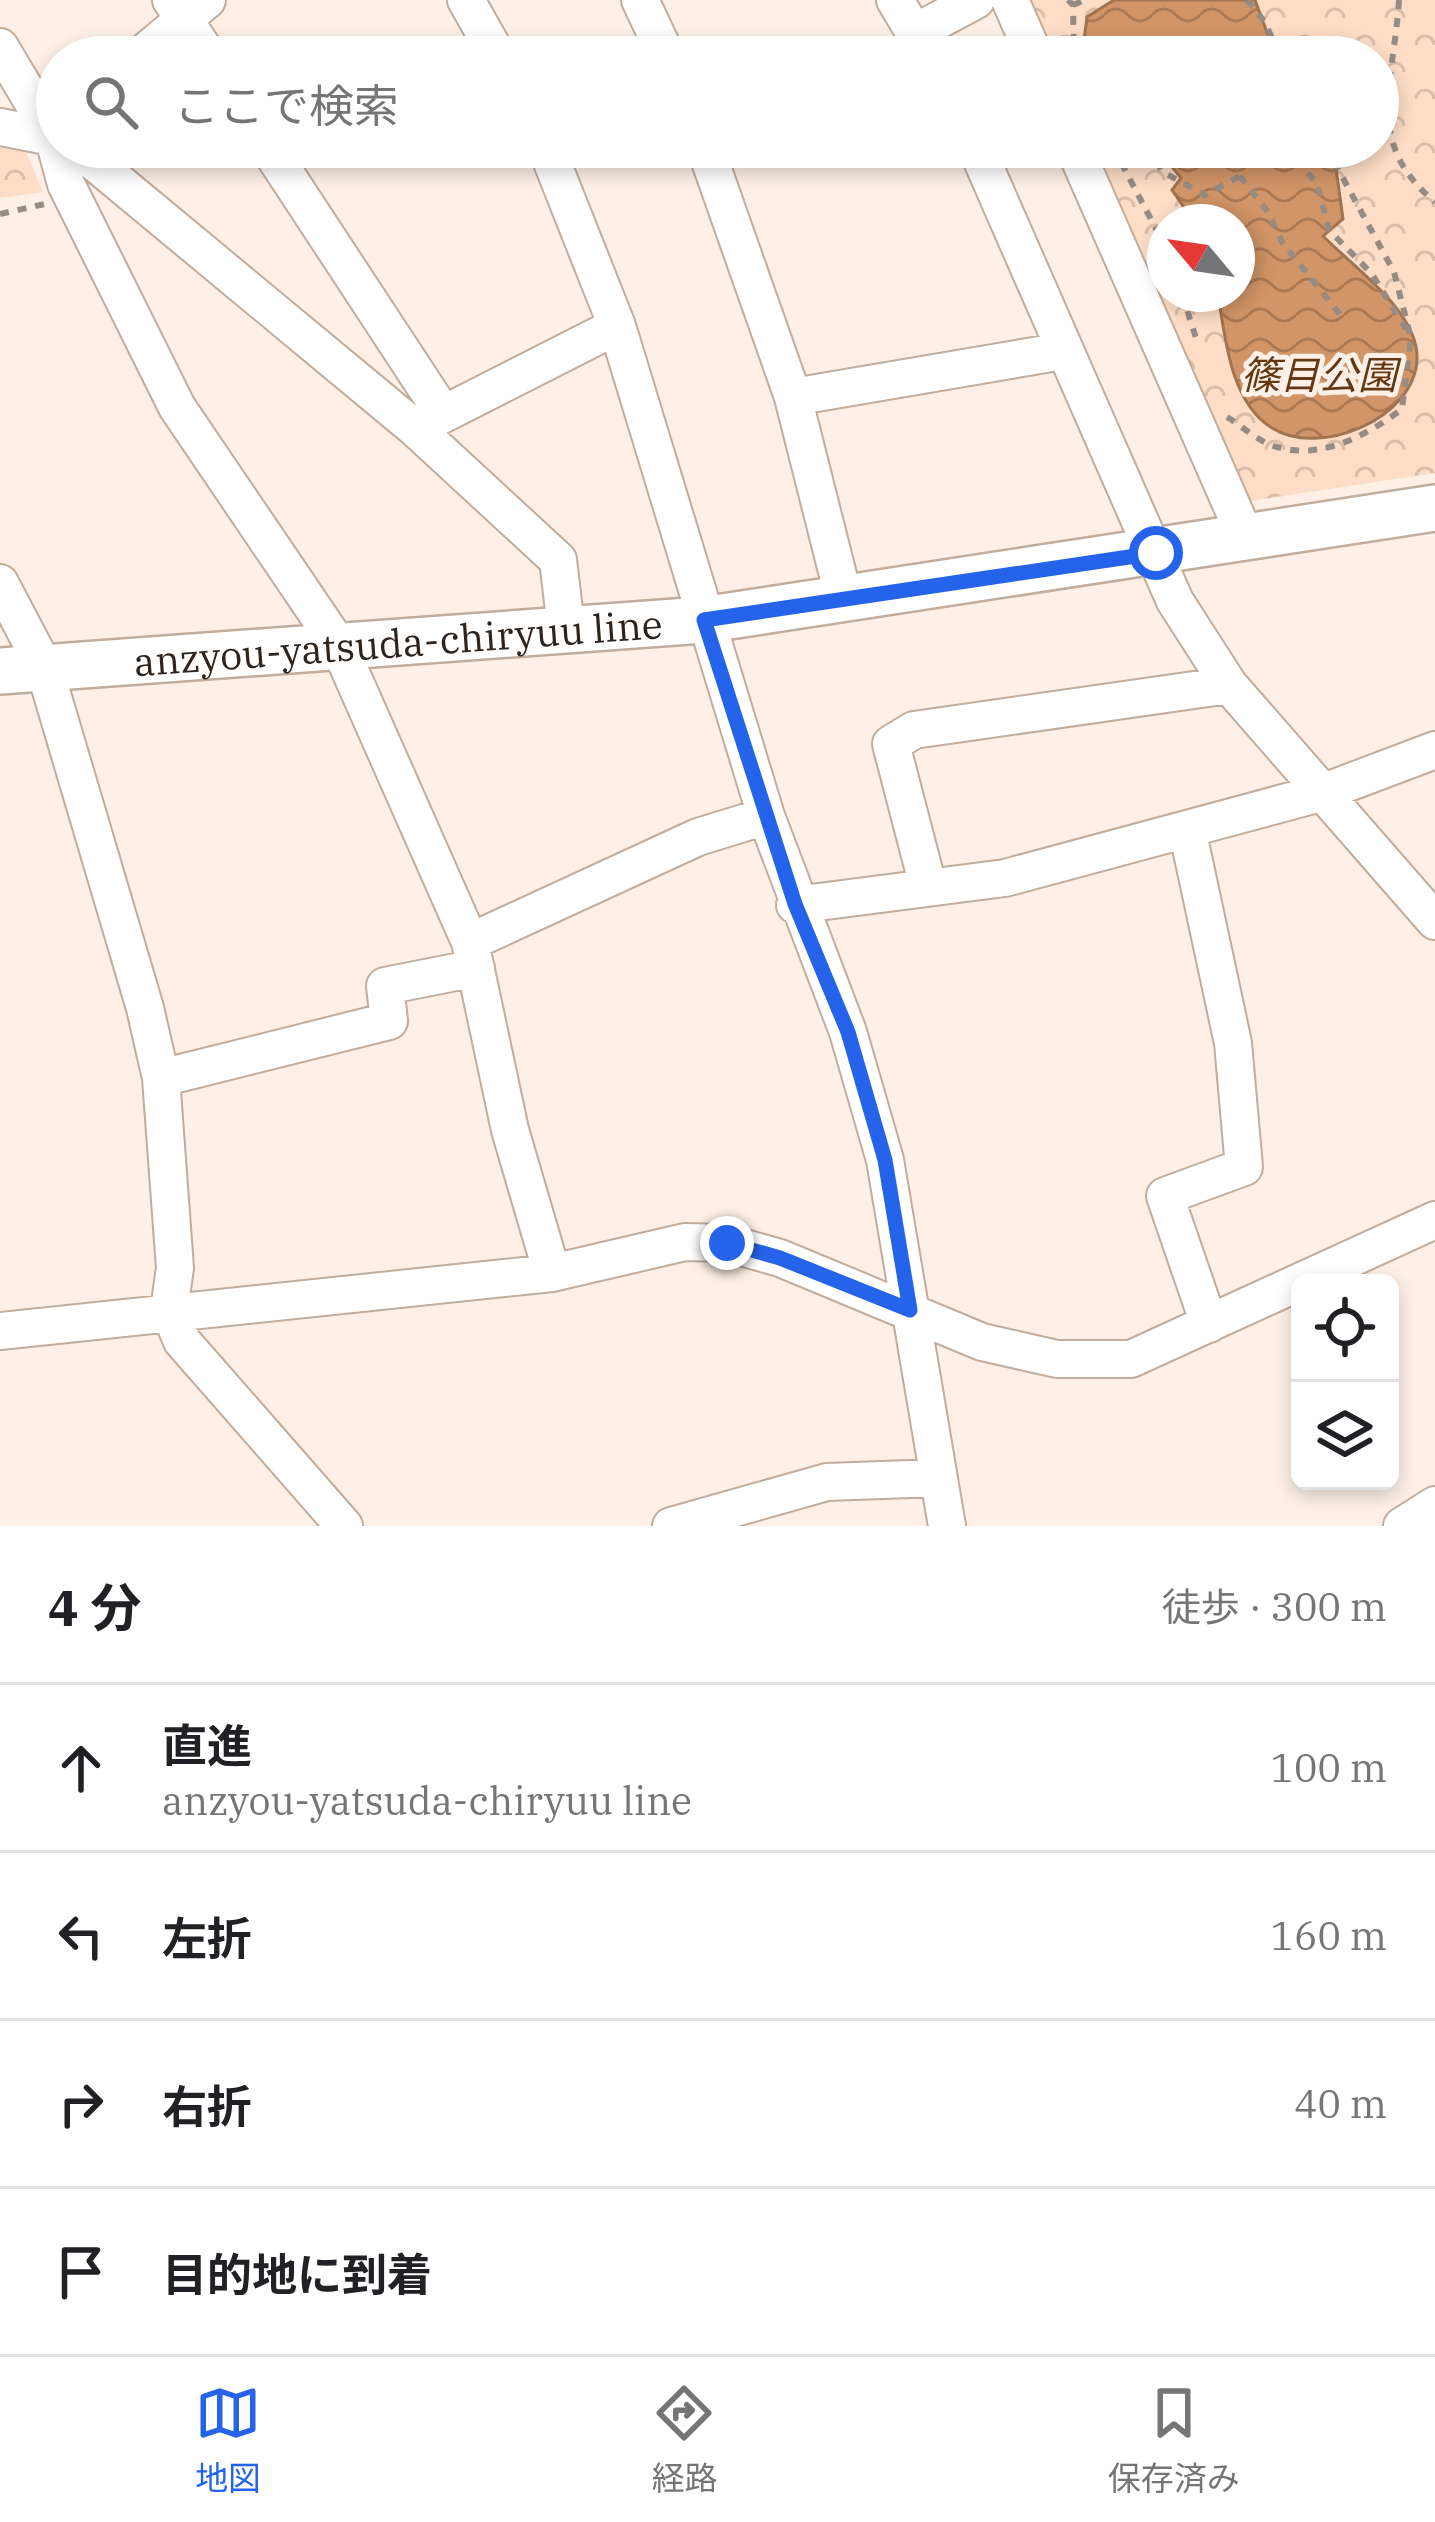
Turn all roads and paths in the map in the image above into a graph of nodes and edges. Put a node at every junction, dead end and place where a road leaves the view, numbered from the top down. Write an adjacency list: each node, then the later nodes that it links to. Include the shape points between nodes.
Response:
1 (466, 0): 13 (street)
2 (640, 0): 14 (street)
3 (895, 0): 15 (street)
4 (976, 0): 16 (street)
5 (1010, 0): 17 (street)
6 (1085, 0): 9 (path)
7 (1247, 0): 19 (path)
8 (1399, 0): 20 (path)
9 (1071, 3): 18 (path)
10 (187, 6): 11 (street); 12 (street)
11 (159, 36)
12 (200, 36)
13 (486, 36)
14 (658, 36)
15 (917, 36)
16 (932, 36)
17 (1026, 36)
18 (1074, 36)
19 (1271, 36)
20 (1396, 36)
21 (0, 47): 22 (street)
22 (36, 101)
23 (0, 128): 24 (street)
24 (36, 134)
25 (1399, 163): 40 (path)
26 (66, 168): 39 (street)
27 (100, 168): 51 (street)
28 (280, 168): 51 (street)
29 (553, 168): 45 (street)
30 (712, 168): 49 (street)
31 (985, 168): 48 (street)
32 (1083, 168): 53 (street)
33 (1124, 168): 41 (path)
34 (1160, 168): 38 (path, via 1205,195)
35 (1237, 168): 38 (path)
36 (1303, 168): 46 (path, via 1317,183 1329,230 1372,274)
37 (1338, 168): 46 (path, via 1394,272)
38 (1240, 176): 44 (path)
39 (70, 192): 42 (path); 59 (street, via 177,407)
40 (1435, 202)
41 (1147, 212)
42 (0, 214)
43 (1188, 312): 47 (path)
44 (1343, 318)
45 (617, 326): 51 (street); 57 (street)
46 (1411, 338): 50 (path, via 1402,409 1366,436 1320,449 1276,447 1226,417)
47 (1200, 350)
48 (1063, 351): 49 (street); 54 (street)
49 (793, 397): 56 (street)
50 (1220, 401)
51 (429, 421): 58 (street, via 558,560)
52 (1435, 508): 53 (main road, anzyou-yatsuda-chiryuu line)
53 (1246, 538): 54 (main road, anzyou-yatsuda-chiryuu line)
54 (1156, 553): 56 (main road, anzyou-yatsuda-chiryuu line); 61 (street, via 1175,601)
55 (0, 584): 60 (street)
56 (844, 599): 57 (main road, anzyou-yatsuda-chiryuu line)
57 (704, 620): 58 (main road, anzyou-yatsuda-chiryuu line); 64 (street)
58 (566, 627): 59 (main road, anzyou-yatsuda-chiryuu line)
59 (339, 646): 60 (main road, anzyou-yatsuda-chiryuu line); 69 (street)
60 (22, 669): 70 (street)
61 (1229, 685): 63 (street); 66 (street, via 914,730 891,744)
62 (1435, 750): 63 (street)
63 (1324, 792): 65 (street); 68 (street)
64 (766, 816): 67 (street); 69 (street, via 698,837)
65 (1187, 829): 66 (street, via 1005,878); 75 (street, via 1233,1043 1244,1168 1165,1196)
66 (928, 886): 67 (street)
67 (795, 904): 74 (street, via 848,1032 885,1160)
68 (1435, 921)
69 (473, 955): 70 (street, via 385,986 389,1021); 72 (street, via 510,1130)
70 (161, 1078): 73 (street, via 175,1268)
71 (1435, 1220): 75 (street)
72 (552, 1273): 73 (street); 74 (street, via 685,1242 727,1243)
73 (169, 1310): 76 (street); 79 (street, via 182,1341)
74 (910, 1310): 75 (street, via 982,1342 1057,1359 1131,1360); 77 (street)
75 (1209, 1324)
76 (0, 1331)
77 (938, 1478): 80 (street, via 827,1482); 81 (street)
78 (1435, 1504): 82 (street)
79 (344, 1526)
80 (671, 1526)
81 (947, 1526)
82 (1402, 1526)

